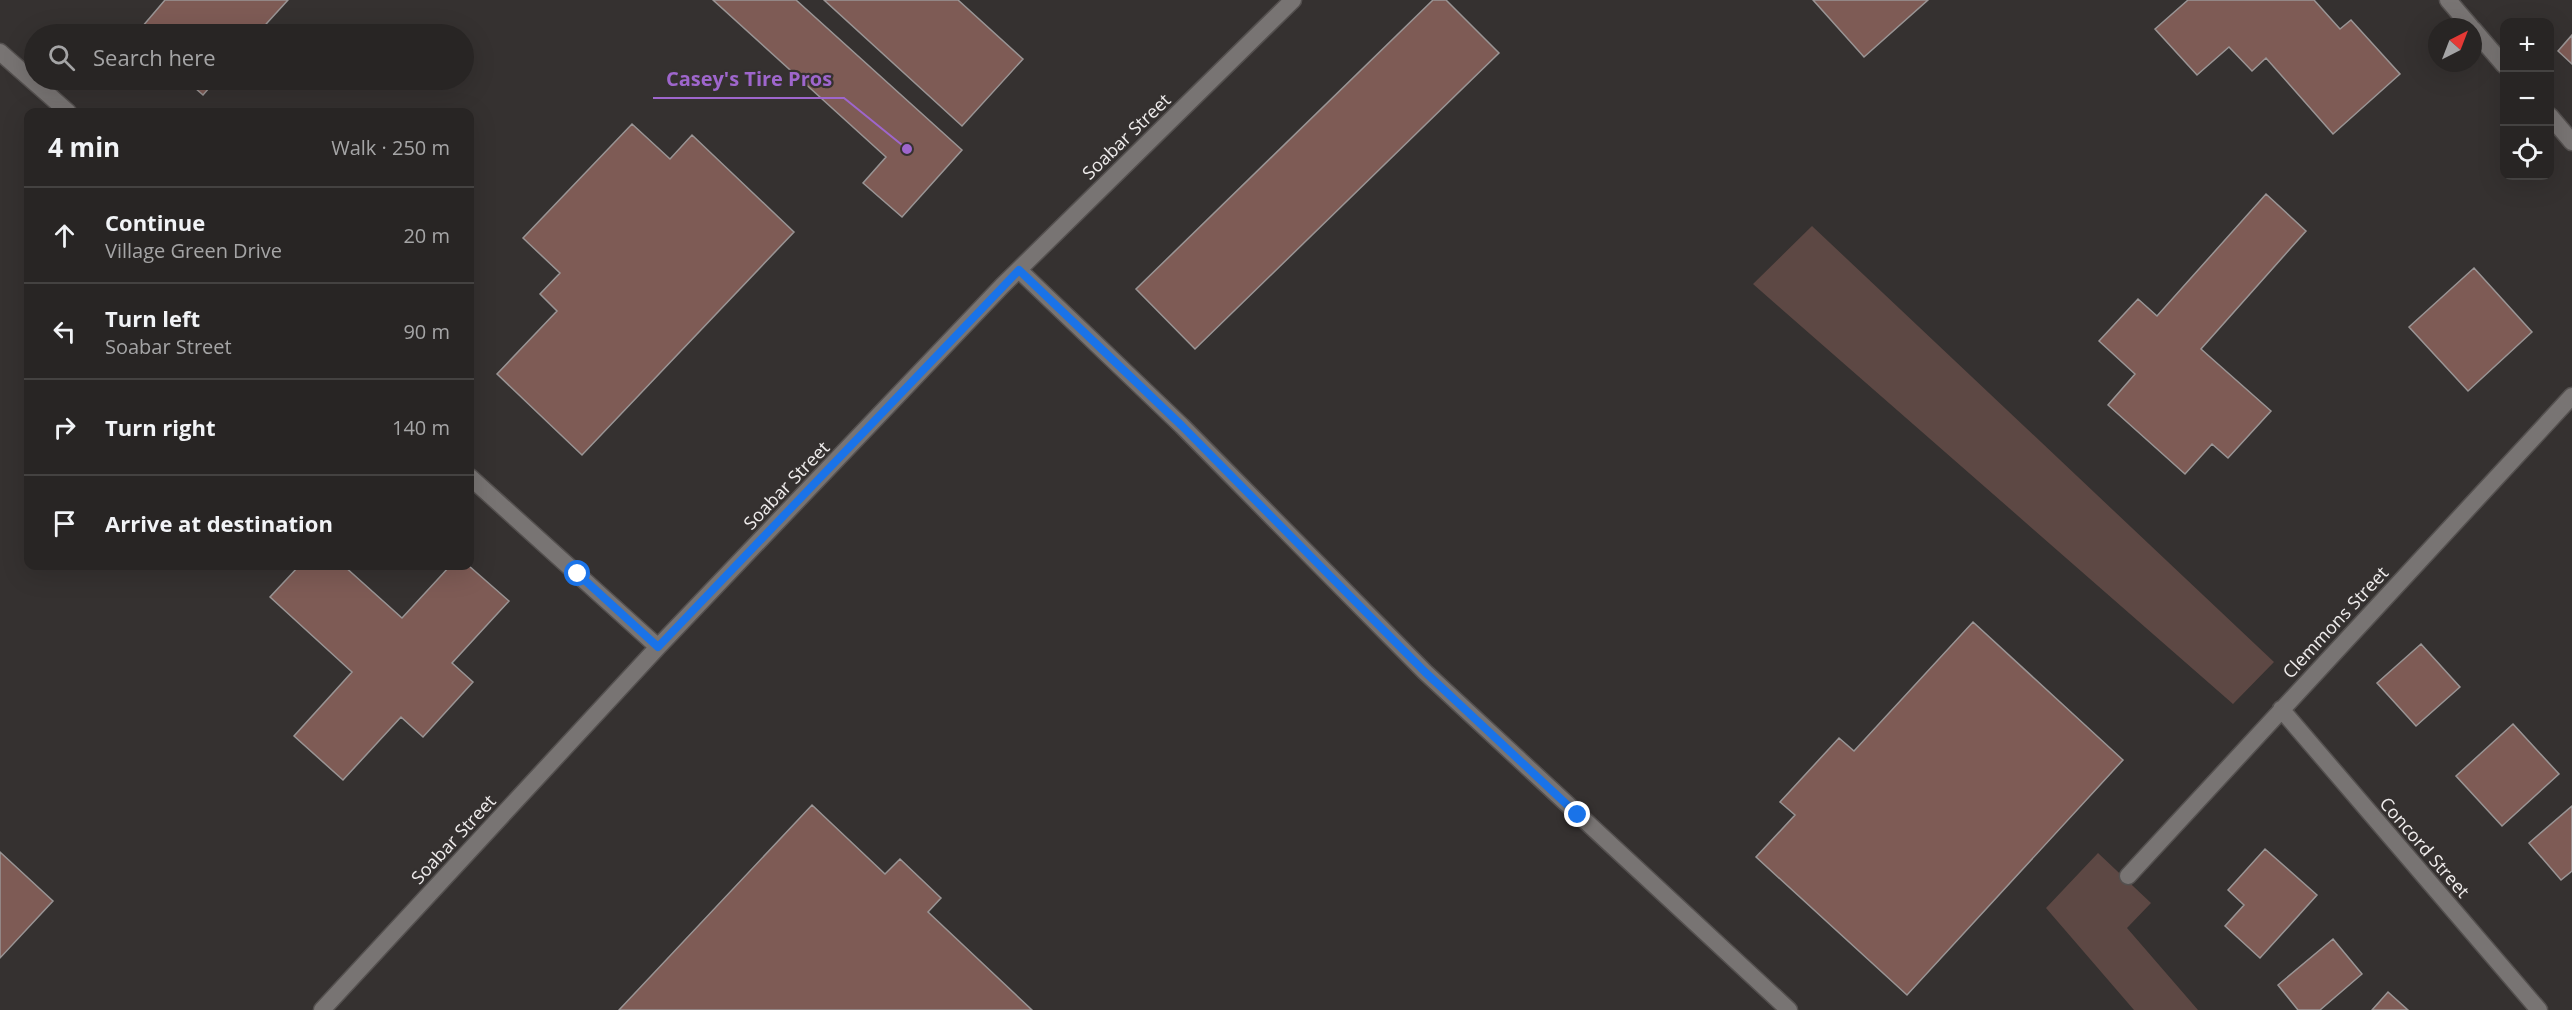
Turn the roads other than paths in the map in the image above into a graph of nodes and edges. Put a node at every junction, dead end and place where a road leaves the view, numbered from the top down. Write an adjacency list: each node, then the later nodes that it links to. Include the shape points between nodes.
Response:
1 (1293, 0): 12 (street, Soabar Street)
2 (2448, 0): 3 (street)
3 (2463, 18)
4 (2482, 39): 6 (street)
5 (0, 52): 7 (street)
6 (2500, 59)
7 (24, 73)
8 (43, 90): 9 (street)
9 (63, 108)
10 (2554, 121): 11 (street)
11 (2572, 142)
12 (1019, 270): 15 (street, Soabar Street); 19 (street, via 1182,426 1425,672)
13 (2572, 396): 16 (street, Clemmons Street)
14 (474, 481): 15 (street)
15 (658, 647): 18 (street, Soabar Street)
16 (2281, 709): 17 (street, Clemmons Street); 20 (street, Concord Street)
17 (2128, 876)
18 (322, 1010)
19 (1789, 1010)
20 (2539, 1010)

